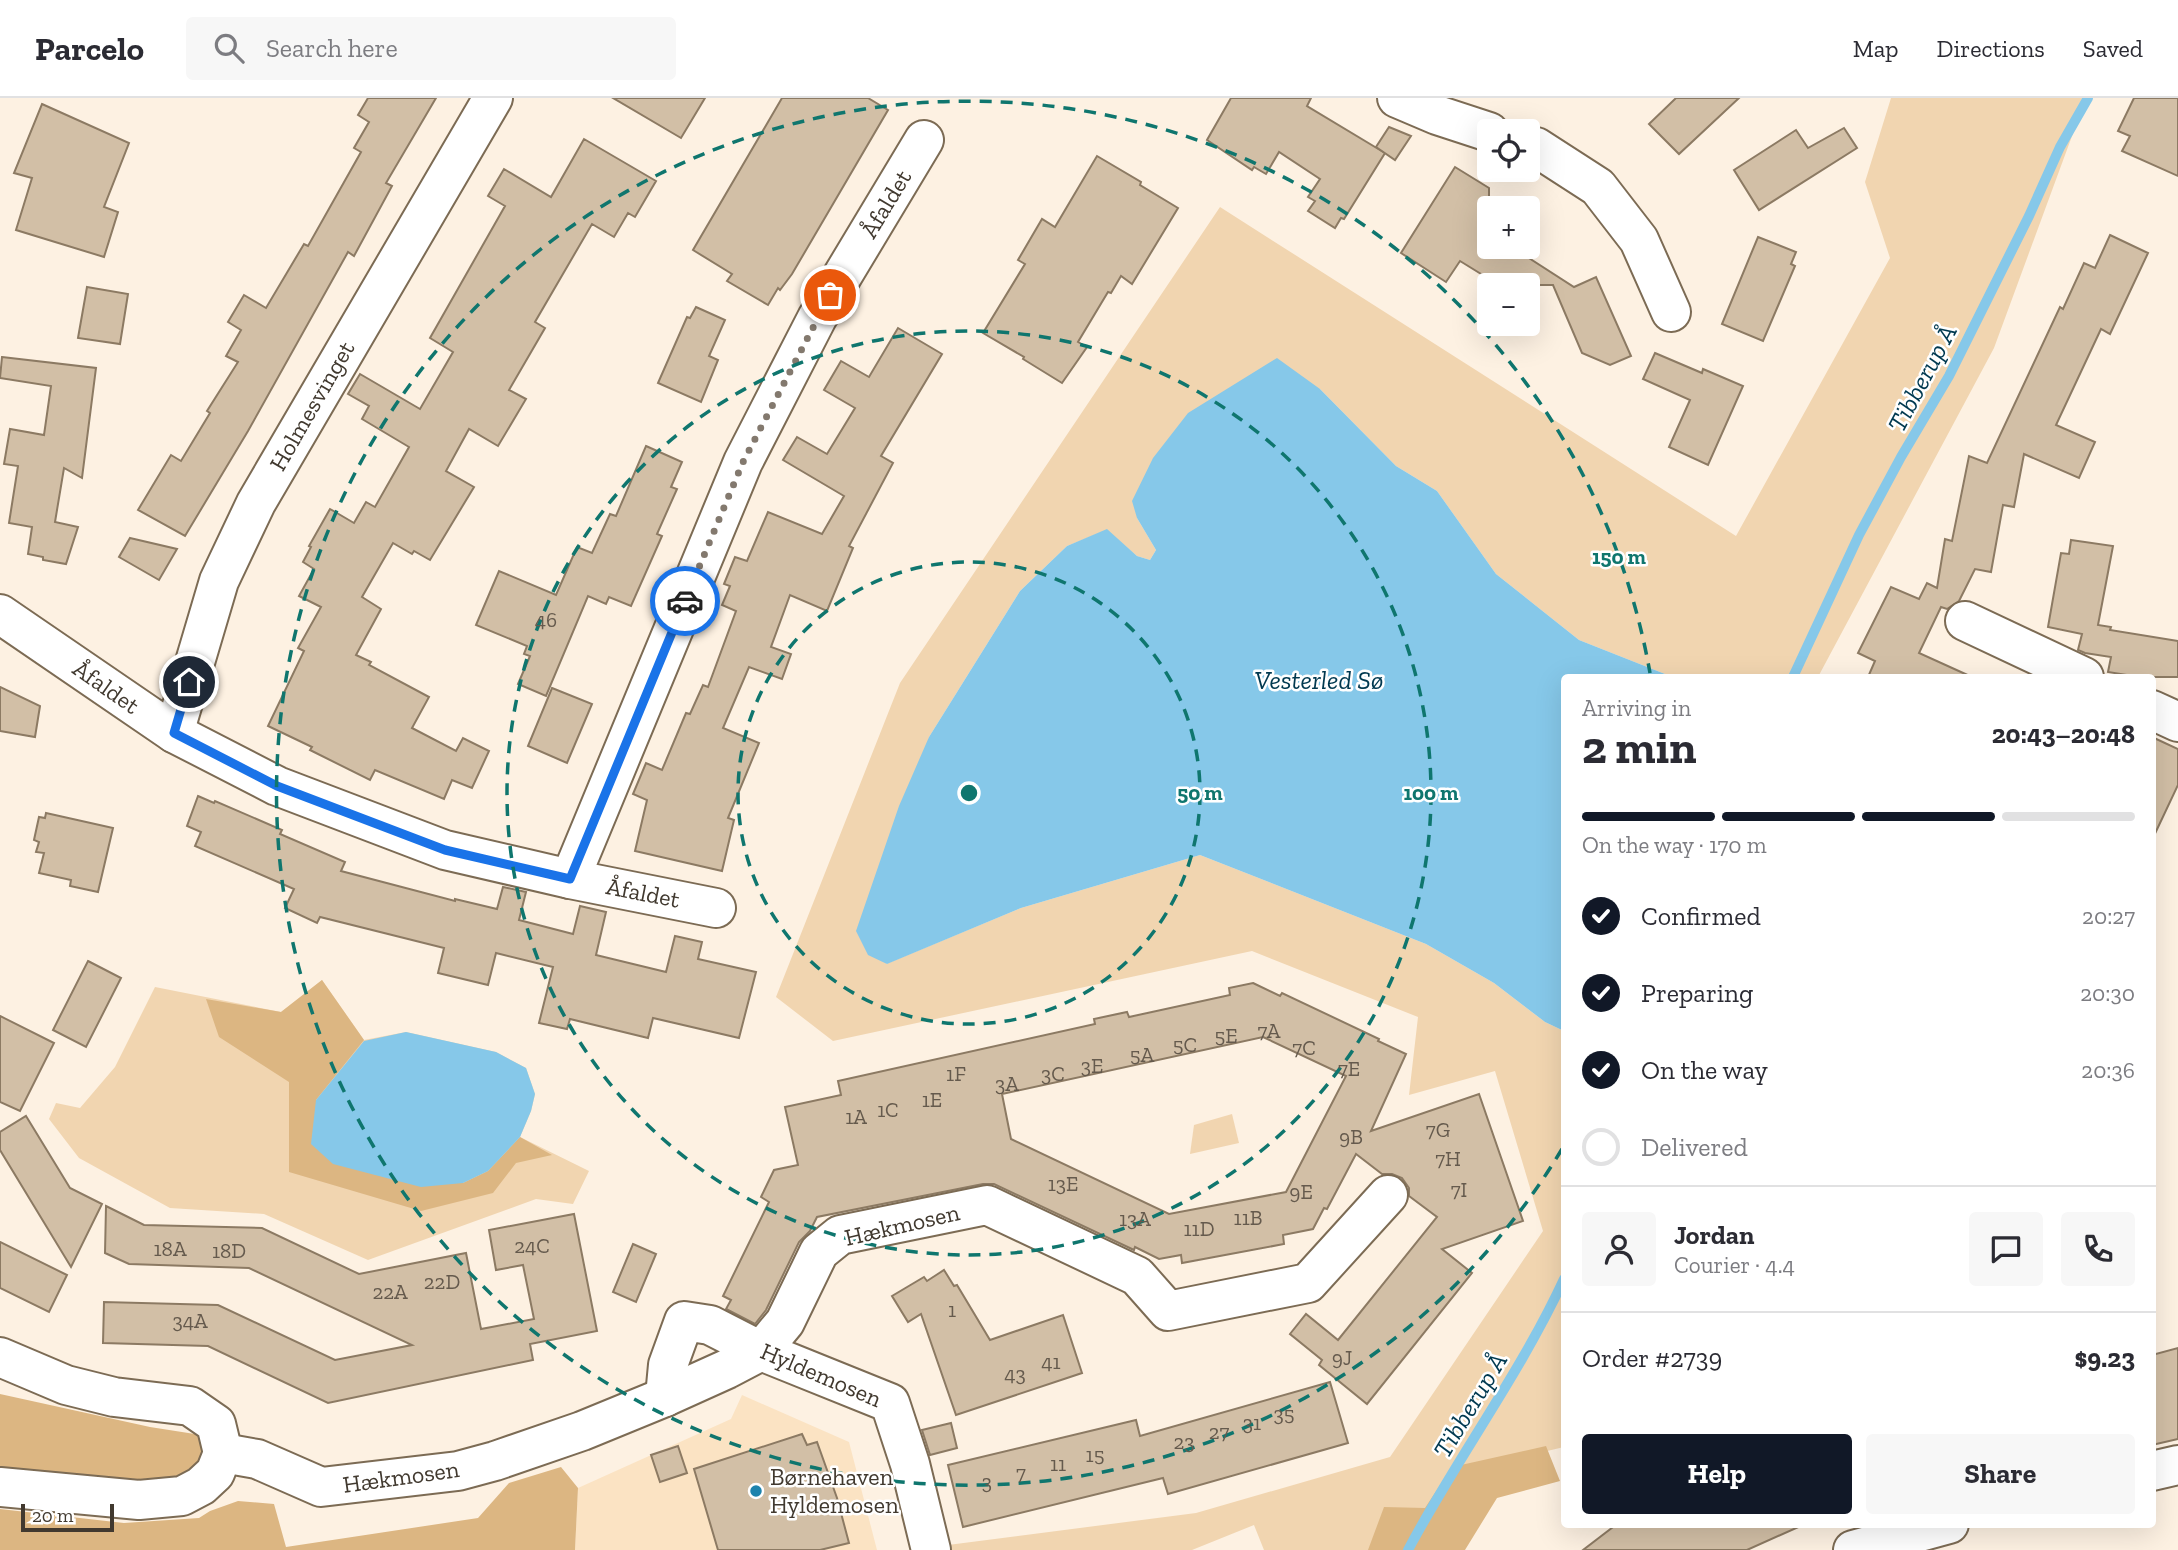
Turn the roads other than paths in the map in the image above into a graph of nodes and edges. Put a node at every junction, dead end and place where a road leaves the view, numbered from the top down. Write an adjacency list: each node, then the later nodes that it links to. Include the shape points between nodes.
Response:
1 (493, 98): 12 (street, Holmesvinget, via 256,503 219,581)
2 (1397, 98): 3 (street)
3 (1477, 128)
4 (924, 140): 13 (street, Åfaldet, via 817,317 743,462)
5 (1540, 150): 6 (street, via 1598,187 1639,240)
6 (1671, 312)
7 (0, 614): 12 (street, Åfaldet)
8 (1965, 621): 9 (street)
9 (2078, 674)
10 (2156, 712): 11 (street)
11 (2178, 722)
12 (174, 733): 13 (street, Åfaldet, via 277,786 445,850)
13 (570, 879): 14 (street, Åfaldet)
14 (716, 908)
15 (1388, 1195): 16 (street, Hækmosen, via 1308,1283 1168,1311 1137,1276 987,1205 840,1235 819,1252 785,1322)
16 (761, 1351): 18 (street, Hækmosen); 18 (street, Hyldemosen, via 710,1325 684,1321 667,1365); 24 (street, Hyldemosen, via 890,1403)
17 (0, 1357): 19 (street, via 66,1385 114,1397 190,1406 216,1424)
18 (665, 1397): 19 (street, Hækmosen, via 495,1461 444,1472 321,1487 257,1459)
19 (223, 1454): 22 (street, via 215,1473 182,1496 139,1500)
20 (2178, 1465): 21 (street)
21 (2156, 1470)
22 (0, 1487)
23 (1934, 1528): 25 (street)
24 (931, 1550)
25 (1853, 1550)

